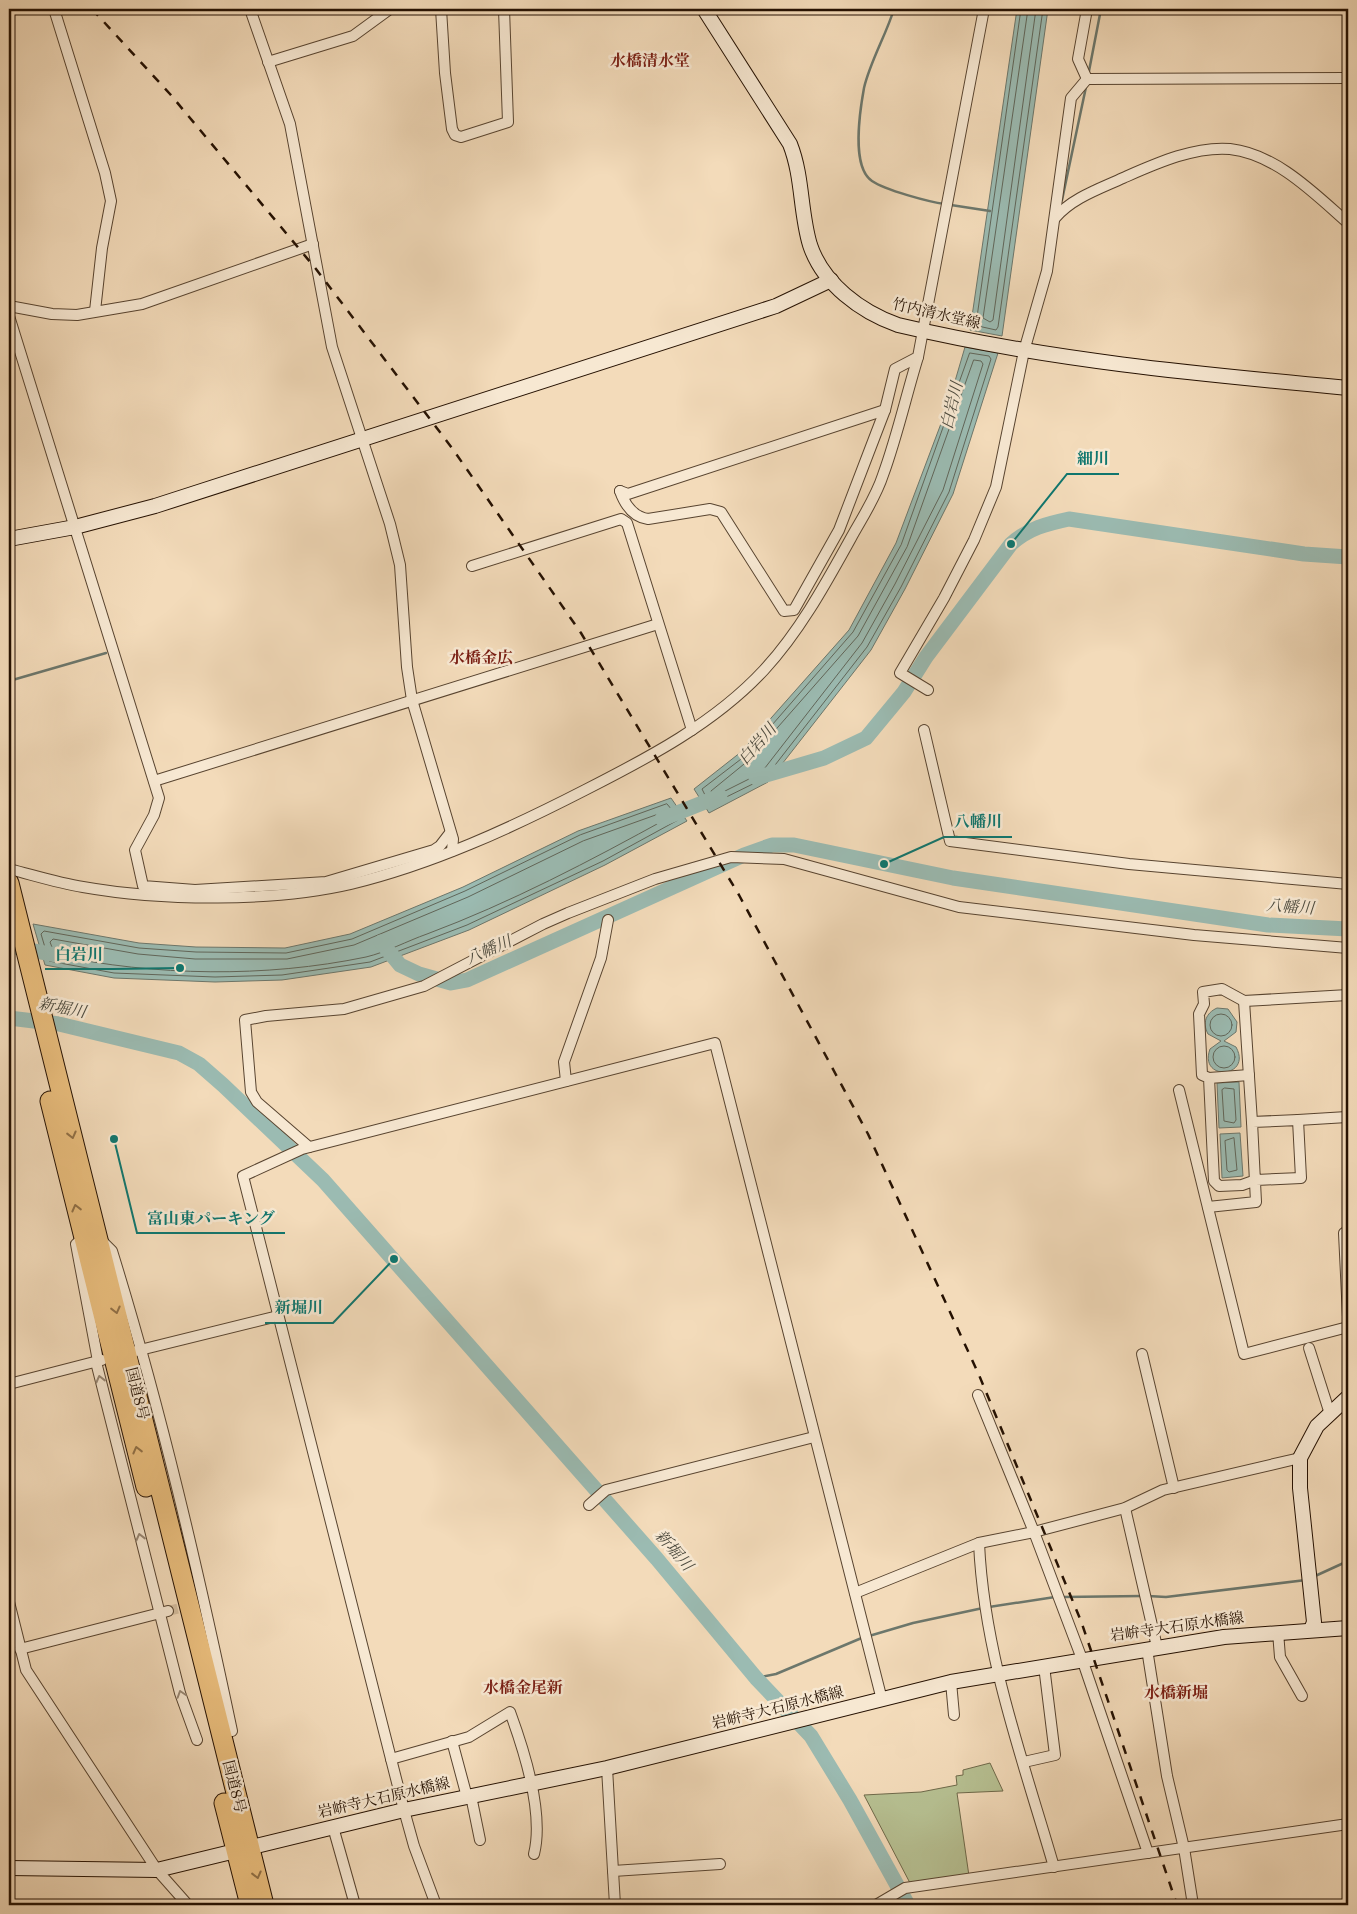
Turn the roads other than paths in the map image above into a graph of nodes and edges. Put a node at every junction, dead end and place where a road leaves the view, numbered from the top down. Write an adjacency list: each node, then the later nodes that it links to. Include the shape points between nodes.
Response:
1 (54, 9): 17 (street, via 111,201)
2 (250, 9): 9 (street)
3 (390, 9): 9 (street, via 353,36)
4 (441, 9): 5 (street, via 452,129 461,137 508,122)
5 (504, 9)
6 (704, 9): 15 (main road, 竹内清水堂線, via 790,144 798,164 810,245)
7 (984, 9): 19 (street)
8 (1087, 9): 11 (street, via 1078,59)
9 (268, 62): 14 (street, via 290,124)
10 (1348, 78): 11 (street)
11 (1086, 79): 12 (street, via 1071,98)
12 (1054, 219): 13 (street, via 1066,205 1150,167 1197,152 1229,149 1247,152 1294,178); 20 (street, via 1047,271)
13 (1348, 223)
14 (312, 244): 17 (street, via 170,296); 24 (street, via 332,347)
15 (831, 280): 19 (main road, 竹内清水堂線, via 857,305 880,319); 24 (main road, via 776,306)
16 (9, 306): 17 (street, via 52,314 77,315)
17 (95, 311)
18 (9, 316): 25 (street)
19 (924, 331): 20 (main road, 竹内清水堂線); 21 (street)
20 (1024, 351): 22 (main road, 竹内清水堂線, via 1156,371); 29 (street, via 996,487 974,540 900,673)
21 (918, 357): 23 (street, via 895,369); 31 (street, via 882,478 818,597 766,668 743,691)
22 (1348, 388)
23 (885, 410): 23 (street, via 628,494 620,491 627,507 640,518 710,509 721,512 784,611 794,610 839,530)
24 (362, 440): 25 (main road, via 155,506); 30 (street, via 400,565)
25 (75, 527): 26 (main road); 33 (street)
26 (9, 539)
27 (472, 566): 28 (street, via 621,519 627,523)
28 (658, 624): 30 (street); 31 (street)
29 (928, 690)
30 (412, 700): 33 (street); 34 (street)
31 (692, 730): 35 (street, via 614,776)
32 (924, 730): 38 (street, via 950,841 1129,864)
33 (154, 781): 34 (street, via 159,804 135,850 143,886 195,890 326,882 434,850)
34 (450, 833): 35 (street)
35 (452, 851): 36 (street, via 352,884 307,892 207,897 83,887)
36 (9, 869)
37 (9, 883): 44 (highway, 国道8号)
38 (1348, 884)
39 (608, 920): 47 (street, via 601,958 564,1062)
40 (9, 935): 44 (highway, 国道8号)
41 (1348, 948): 52 (street, via 1184,934 959,907 784,859 731,857 655,879 551,920 424,986 344,1009 245,1020 251,1092 257,1102)
42 (1348, 995): 43 (street)
43 (1244, 1001): 45 (street); 46 (street, via 1222,989 1203,992 1204,1004 1199,1014 1202,1075)
44 (41, 1037): 57 (highway, 国道8号)
45 (1249, 1075): 46 (street); 51 (street)
46 (1209, 1078): 54 (street, via 1214,1182 1218,1186 1242,1185)
47 (566, 1081): 52 (street); 69 (street, via 715,1043)
48 (1179, 1090): 55 (street)
49 (1348, 1117): 50 (street); 53 (street)
50 (1298, 1120): 51 (street); 54 (street, via 1302,1178)
51 (1252, 1122): 54 (street)
52 (305, 1148): 58 (street, via 243,1176)
53 (1348, 1154)
54 (1256, 1180): 55 (street, via 1256,1202)
55 (1208, 1207): 60 (street, via 1244,1354)
56 (1344, 1233): 59 (street)
57 (90, 1237): 62 (street, via 112,1251); 64 (street, via 76,1244); 104 (highway, 国道8号)
58 (278, 1316): 62 (street); 94 (street)
59 (1348, 1317)
60 (1348, 1327)
61 (1309, 1348): 68 (street)
62 (140, 1350): 91 (street)
63 (1142, 1354): 71 (street)
64 (100, 1361): 65 (street); 78 (street, one-way to 64)
65 (9, 1384)
66 (978, 1395): 74 (street)
67 (1348, 1397): 68 (main road)
68 (1330, 1414): 70 (main road, via 1316,1426)
69 (814, 1437): 72 (street, via 606,1490); 76 (street)
70 (1300, 1458): 71 (street); 80 (main road, via 1300,1488 1314,1622)
71 (1174, 1488): 73 (street)
72 (589, 1505)
73 (1125, 1508): 74 (street); 82 (street)
74 (1034, 1532): 75 (street); 84 (street)
75 (979, 1544): 76 (street); 86 (street, via 986,1618)
76 (855, 1593): 89 (street)
77 (9, 1602): 83 (street)
78 (164, 1612): 83 (street); 92 (street, one-way to 78, via 180,1693)
79 (1348, 1628): 80 (main road, 岩峅寺大石原水橋線)
80 (1311, 1630): 81 (main road, 岩峅寺大石原水橋線)
81 (1278, 1632): 82 (main road, 岩峅寺大石原水橋線); 88 (street, via 1280,1657)
82 (1152, 1648): 84 (main road, 岩峅寺大石原水橋線); 103 (street, via 1168,1776)
83 (20, 1649): 110 (street, via 35,1686)
84 (1082, 1659): 85 (main road, 岩峅寺大石原水橋線); 105 (street)
85 (1044, 1666): 86 (main road, 岩峅寺大石原水橋線); 95 (street, via 1056,1755)
86 (998, 1673): 87 (main road, 岩峅寺大石原水橋線); 95 (street)
87 (951, 1682): 89 (main road, 岩峅寺大石原水橋線); 90 (street)
88 (1302, 1696)
89 (882, 1700): 96 (main road, 岩峅寺大石原水橋線)
90 (954, 1715)
91 (232, 1731)
92 (197, 1740)
93 (452, 1741): 94 (street); 97 (street, via 469,1737 510,1712 525,1753); 98 (street)
94 (391, 1759): 99 (street)
95 (1024, 1762): 108 (street)
96 (607, 1768): 97 (main road, 岩峅寺大石原水橋線); 111 (street)
97 (531, 1784): 98 (main road, 岩峅寺大石原水橋線); 106 (street, via 538,1839)
98 (469, 1797): 99 (main road, 岩峅寺大石原水橋線); 102 (street)
99 (404, 1810): 101 (main road, 岩峅寺大石原水橋線); 116 (street)
100 (1348, 1824): 103 (street)
101 (333, 1827): 104 (main road, 岩峅寺大石原水橋線); 115 (street)
102 (480, 1840)
103 (1184, 1848): 105 (street); 119 (street)
104 (243, 1849): 110 (main road, 岩峅寺大石原水橋線); 113 (highway, 国道8号); 114 (highway, 国道8号, one-way to 114)
105 (1148, 1853): 108 (street)
106 (534, 1854)
107 (720, 1864): 111 (street)
108 (1054, 1867): 118 (street, via 905,1888)
109 (9, 1868): 110 (main road, 岩峅寺大石原水橋線)
110 (158, 1870): 112 (street)
111 (613, 1871): 117 (street)
112 (188, 1905)
113 (250, 1905)
114 (264, 1905)
115 (355, 1905)
116 (436, 1905)
117 (615, 1905)
118 (876, 1905)
119 (1193, 1905)

